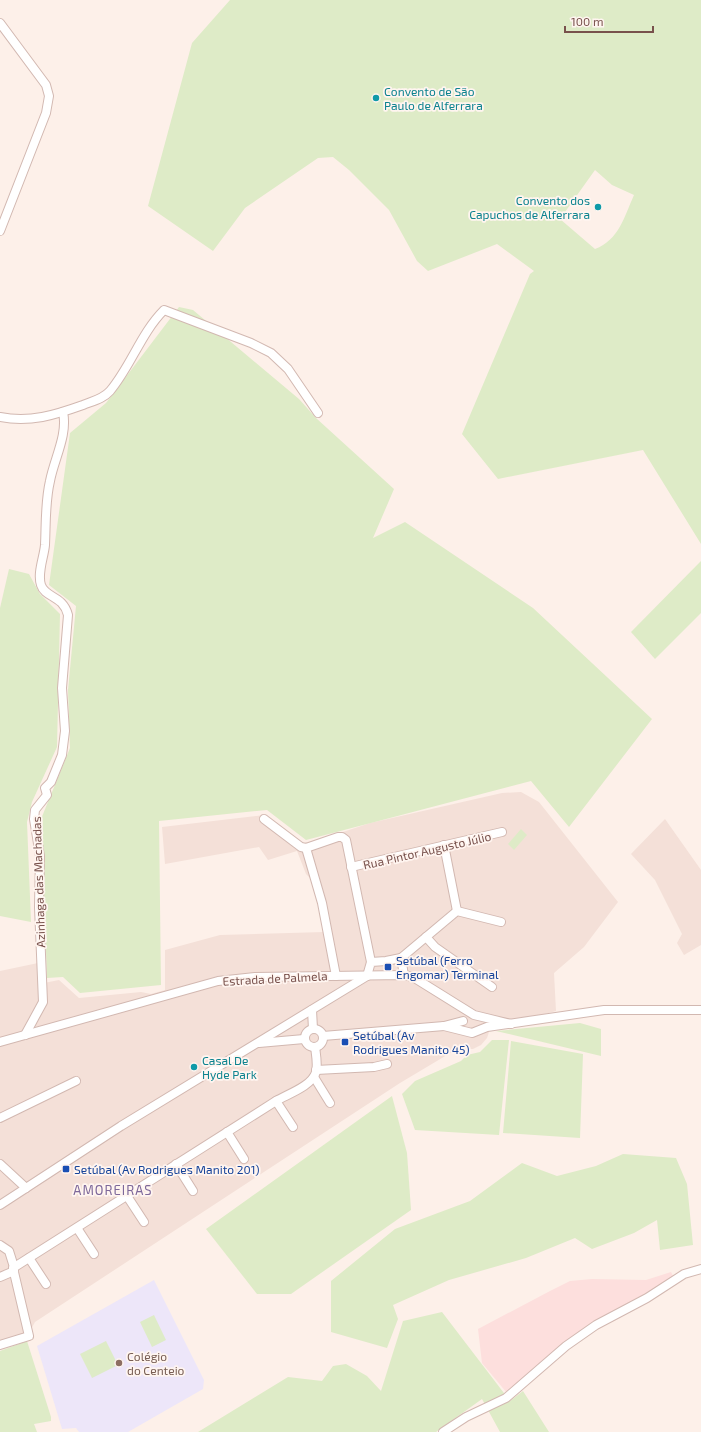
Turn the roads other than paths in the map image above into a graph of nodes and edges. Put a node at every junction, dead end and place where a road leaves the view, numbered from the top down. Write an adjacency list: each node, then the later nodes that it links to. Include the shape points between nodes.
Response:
1 (0, 23): 2 (street, via 46,85 49,96 46,113)
2 (0, 231)
3 (63, 412): 4 (street, via 98,399 110,391 150,327 164,310 251,342 271,353 288,369); 5 (street, via 35,419); 30 (street, Azinhaga das Machadas, via 64,424 49,482 40,580 44,590 64,604 68,615 62,688 65,731 59,761 51,782 45,788 47,794 35,810 40,856 39,907 43,1002)
4 (318, 414)
5 (0, 417)
6 (264, 819): 9 (street, via 295,844)
7 (502, 832): 8 (street, Rua Pintor Augusto Júlio)
8 (444, 845): 10 (street, Rua Pintor Augusto Júlio); 11 (street)
9 (306, 848): 10 (street, via 342,837 346,840); 17 (street, via 322,903)
10 (352, 867): 15 (street)
11 (457, 911): 12 (street); 13 (street)
12 (501, 922)
13 (426, 937): 14 (street); 19 (street, via 435,947)
14 (401, 958): 15 (street); 16 (street)
15 (371, 962): 18 (street)
16 (404, 975): 18 (street, Estrada de Palmela); 20 (street, Estrada de Palmela, via 413,977)
17 (336, 976): 18 (street, Estrada de Palmela); 30 (street, Estrada de Palmela, via 255,977 218,981)
18 (367, 976): 21 (street)
19 (492, 987)
20 (454, 1003): 23 (street, Estrada de Palmela); 24 (street, Estrada de Palmela)
21 (312, 1010): 27 (street); 34 (street)
22 (701, 1010): 25 (street, Estrada de Palmela, via 604,1010)
23 (475, 1016): 24 (street, via 468,1016); 25 (street, Estrada de Palmela); 29 (street, via 480,1024)
24 (463, 1020): 26 (street); 28 (street)
25 (511, 1024): 29 (street, Estrada de Palmela, via 488,1027)
26 (444, 1026): 28 (street); 31 (street)
27 (313, 1029): 31 (street, via 320,1031); 32 (street, via 306,1033)
28 (466, 1032): 29 (street)
29 (477, 1032)
30 (25, 1035): 33 (street, Estrada de Palmela)
31 (323, 1036): 35 (street, via 320,1044)
32 (304, 1039): 34 (street); 35 (street, via 309,1046)
33 (0, 1042)
34 (259, 1043): 47 (street, via 121,1126)
35 (315, 1047): 37 (street)
36 (387, 1064): 37 (street)
37 (315, 1074): 39 (street, via 308,1082); 40 (street)
38 (76, 1081): 41 (street)
39 (276, 1100): 42 (street); 43 (street)
40 (330, 1103)
41 (0, 1118)
42 (293, 1127)
43 (227, 1132): 44 (street); 46 (street)
44 (244, 1159)
45 (0, 1164): 47 (street)
46 (176, 1164): 48 (street); 49 (street)
47 (26, 1188): 50 (street)
48 (193, 1191)
49 (127, 1196): 51 (street); 52 (street)
50 (0, 1206)
51 (144, 1222)
52 (77, 1228): 54 (street); 55 (street)
53 (0, 1246): 56 (street, via 9,1251)
54 (94, 1254)
55 (29, 1258): 56 (street); 59 (street)
56 (14, 1269): 58 (street); 60 (street, via 29,1336)
57 (701, 1269): 61 (street, via 679,1277 647,1298 596,1325 566,1346 506,1398 466,1417)
58 (0, 1277)
59 (46, 1284)
60 (0, 1345)
61 (443, 1432)

